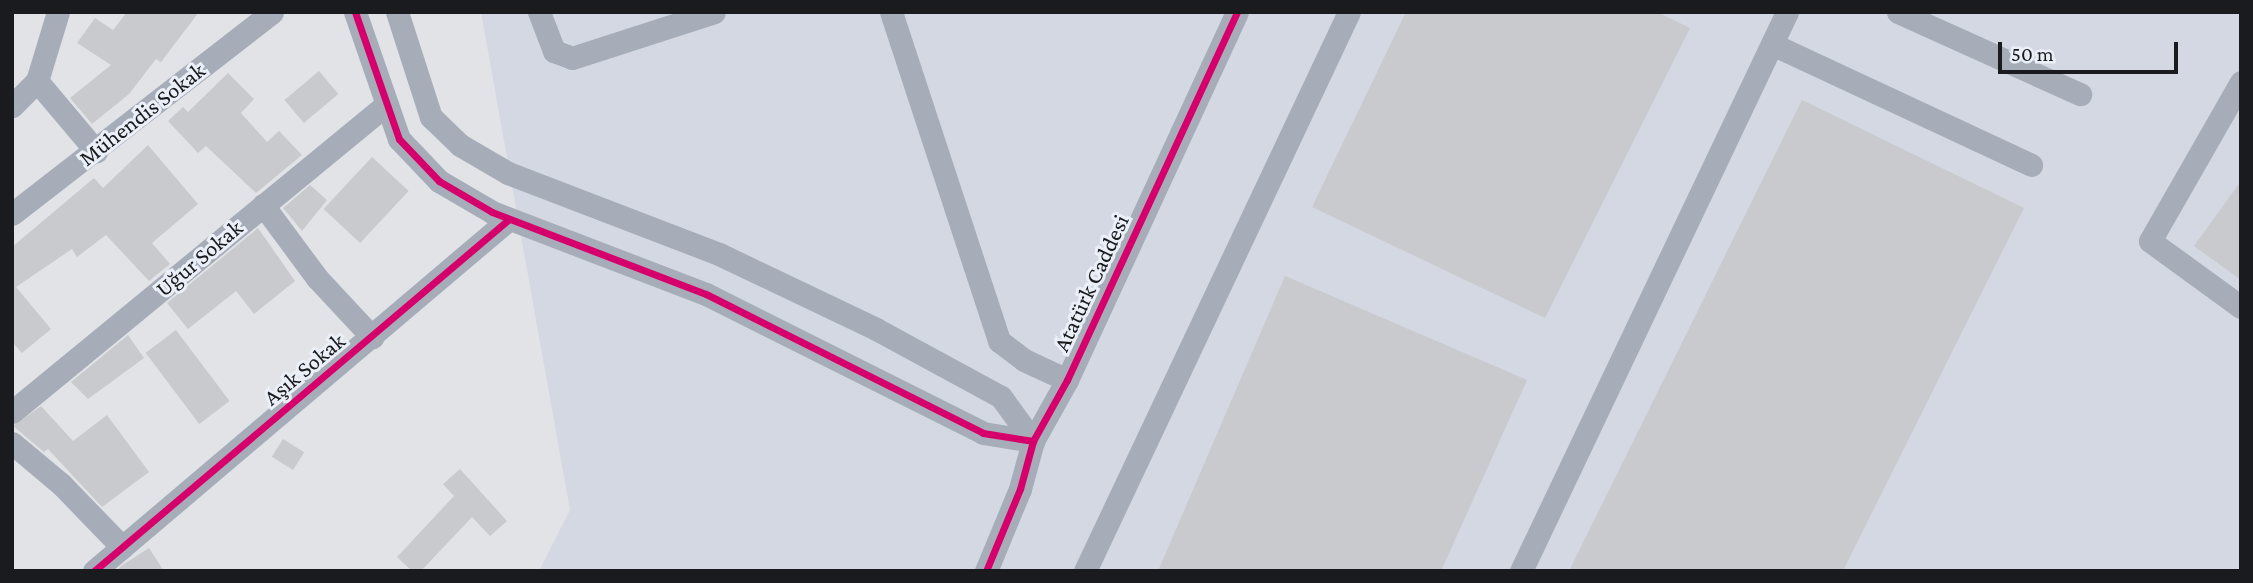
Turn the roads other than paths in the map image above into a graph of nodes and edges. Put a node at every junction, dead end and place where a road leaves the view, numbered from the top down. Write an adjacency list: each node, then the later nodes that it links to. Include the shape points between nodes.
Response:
1 (58, 12): 13 (street)
2 (272, 12): 18 (street, Mühendis Sokak)
3 (355, 12): 16 (street)
4 (397, 12): 27 (street, via 431,117 460,145 509,173 719,254 876,329 1001,397)
5 (539, 12): 6 (street, via 554,51 572,58)
6 (714, 12)
7 (891, 12): 25 (street, via 999,341 1024,360)
8 (1237, 12): 25 (street, Atatürk Caddesi)
9 (1349, 12): 32 (street)
10 (1787, 12): 12 (street)
11 (1898, 12): 15 (street)
12 (1772, 44): 19 (street); 33 (street)
13 (37, 81): 17 (street); 18 (street)
14 (2241, 82): 23 (street, via 2150,241)
15 (2080, 94)
16 (387, 104): 20 (street, Uğur Sokak); 22 (street, via 399,139 439,181)
17 (12, 106)
18 (96, 151): 21 (street, Mühendis Sokak)
19 (2031, 165)
20 (263, 205): 24 (street, via 317,278); 26 (street, Uğur Sokak)
21 (12, 214)
22 (509, 219): 24 (street, Aşık Sokak); 27 (street, via 706,294 983,433)
23 (2241, 307)
24 (372, 337): 29 (street, Aşık Sokak)
25 (1067, 380): 27 (street, Atatürk Caddesi)
26 (12, 412)
27 (1033, 441): 31 (street, Atatürk Caddesi, via 1020,489)
28 (12, 443): 29 (street, via 61,484)
29 (122, 547): 30 (street, Aşık Sokak)
30 (94, 571)
31 (986, 571)
32 (1085, 571)
33 (1521, 571)

